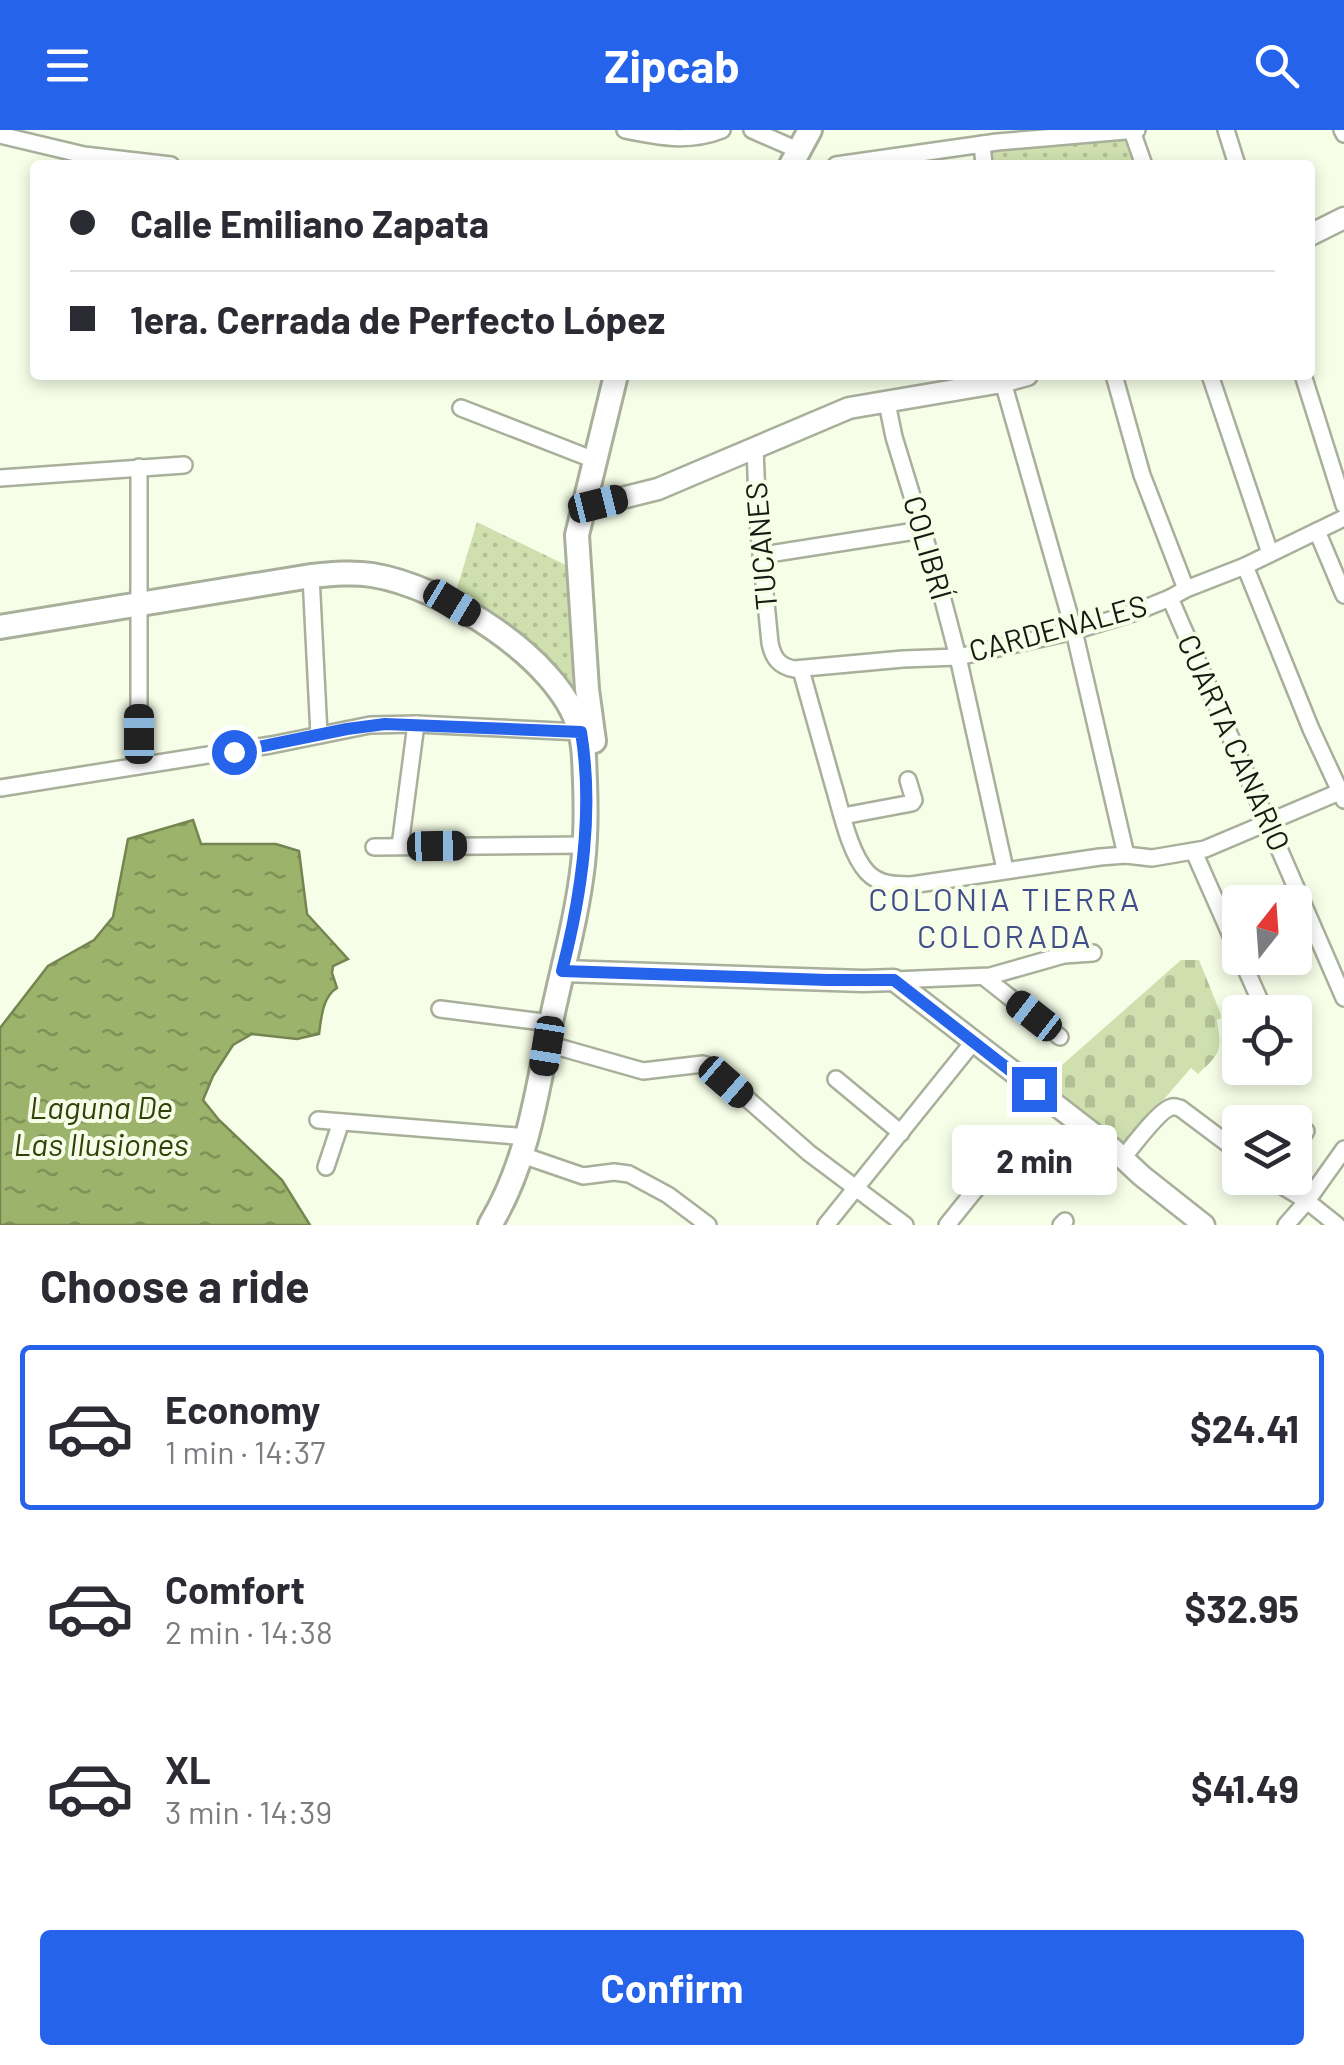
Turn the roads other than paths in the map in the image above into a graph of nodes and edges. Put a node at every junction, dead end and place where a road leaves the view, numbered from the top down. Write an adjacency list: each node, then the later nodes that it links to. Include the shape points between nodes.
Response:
1 (625, 130): 2 (street, via 676,138)
2 (722, 130)
3 (752, 130): 8 (street)
4 (1135, 130): 7 (street); 12 (street)
5 (1226, 130): 13 (street)
6 (0, 135): 9 (street)
7 (982, 144): 10 (street); 11 (street)
8 (802, 145)
9 (128, 160)
10 (871, 160)
11 (984, 160)
12 (1143, 160)
13 (1235, 160)
14 (1344, 218): 15 (street)
15 (1315, 233)
16 (615, 380): 25 (main road)
17 (996, 380): 22 (street)
18 (1001, 380): 43 (street)
19 (1115, 380): 38 (street, via 1142,475)
20 (1212, 380): 34 (street)
21 (1305, 380): 29 (street)
22 (888, 403): 24 (street, via 849,408); 32 (street, COLIBRÍ)
23 (461, 408): 25 (street)
24 (754, 449): 30 (street); 35 (street, TUCANES)
25 (596, 461): 30 (main road)
26 (184, 465): 27 (street)
27 (139, 466): 28 (street); 41 (street)
28 (0, 478)
29 (1344, 505)
30 (583, 513): 46 (main road, via 577,545)
31 (1344, 518): 33 (street, CARDENALES)
32 (922, 530): 35 (street); 44 (street, COLIBRÍ)
33 (1317, 532): 34 (street, CARDENALES); 39 (street)
34 (1270, 553): 36 (street, CARDENALES)
35 (762, 555): 45 (street, TUCANES, via 773,654 780,664)
36 (1245, 566): 38 (street, CARDENALES); 54 (street)
37 (311, 576): 41 (main road); 47 (main road, via 371,574 432,593 522,650); 50 (street)
38 (1186, 589): 40 (street, CARDENALES)
39 (1344, 595)
40 (1170, 598): 43 (street, CARDENALES); 56 (street, CUARTA CANARIO)
41 (138, 604): 42 (main road); 51 (street)
42 (0, 627)
43 (1074, 631): 44 (street, CARDENALES); 61 (street)
44 (958, 656): 45 (street, CARDENALES); 62 (street, COLIBRÍ)
45 (800, 670): 55 (street)
46 (587, 688): 47 (main road, via 575,698); 65 (main road, via 598,764 599,844 595,886)
47 (562, 693): 49 (main road)
48 (416, 724): 49 (street); 50 (street); 59 (street)
49 (581, 732): 57 (main road)
50 (319, 735): 51 (street)
51 (139, 766): 53 (street)
52 (908, 780): 55 (street, via 912,804)
53 (0, 788)
54 (1343, 794): 56 (street)
55 (843, 816): 62 (street, via 868,873 891,884)
56 (1268, 822): 60 (street); 68 (street, CUARTA CANARIO)
57 (585, 844): 59 (street); 65 (main road)
58 (374, 846): 59 (street)
59 (400, 846)
60 (1194, 852): 61 (street); 63 (street)
61 (1126, 856): 62 (street)
62 (1005, 869)
63 (1222, 916)
64 (1093, 954): 66 (street)
65 (570, 972): 67 (street); 71 (main road)
66 (984, 976): 67 (street); 70 (street)
67 (894, 980): 72 (street)
68 (1344, 998)
69 (440, 1009): 71 (street)
70 (1060, 1037)
71 (553, 1039): 79 (main road); 83 (street, via 643,1072 710,1066)
72 (974, 1041): 76 (street); 80 (street)
73 (836, 1080): 76 (street)
74 (318, 1120): 75 (street)
75 (341, 1122): 79 (street); 82 (street)
76 (901, 1133): 83 (street)
77 (1222, 1140): 80 (street, via 1174,1106)
78 (1344, 1149): 85 (street)
79 (528, 1151): 86 (main road); 87 (main road); 88 (street, via 582,1176 629,1174)
80 (1123, 1158): 92 (street)
81 (996, 1164): 91 (street)
82 (326, 1167)
83 (856, 1190): 89 (street); 90 (street)
84 (1297, 1195): 85 (street)
85 (1307, 1201): 93 (street); 94 (street)
86 (490, 1225)
87 (506, 1225)
88 (708, 1225)
89 (826, 1225)
90 (904, 1225)
91 (947, 1225)
92 (1204, 1225)
93 (1286, 1225)
94 (1336, 1225)

